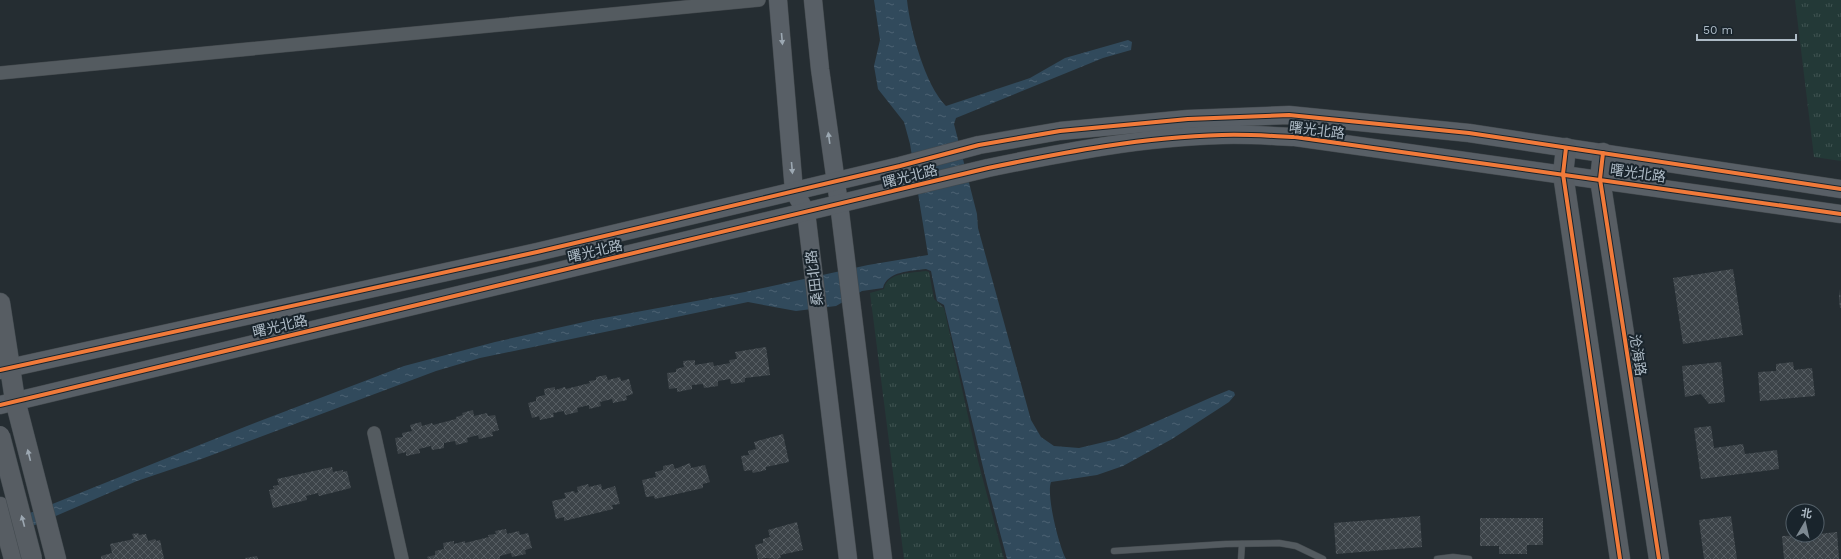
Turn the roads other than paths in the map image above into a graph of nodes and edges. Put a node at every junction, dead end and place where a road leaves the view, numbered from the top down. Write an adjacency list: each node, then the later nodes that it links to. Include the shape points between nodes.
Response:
1 (758, 0): 4 (street)
2 (778, 0): 11 (main road, 桑田北路, one-way to 11)
3 (813, 0): 9 (main road, one-way to 3)
4 (0, 73)
5 (1566, 148): 6 (main road, 曙光北路); 7 (main road); 9 (main road, 曙光北路, via 1469,133 1289,115 1188,119 1060,131 979,145)
6 (1603, 153): 8 (main road, 沧海路); 10 (main road, 曙光北路)
7 (1563, 174): 8 (main road, 曙光北路); 12 (main road, 曙光北路, via 1295,137 1222,135 1148,140 1045,156); 34 (main road)
8 (1600, 179): 14 (main road, 曙光北路); 35 (main road, 沧海路)
9 (836, 181): 11 (main road, 曙光北路); 12 (main road)
10 (1841, 189)
11 (794, 191): 13 (main road, 桑田北路); 17 (main road, 曙光北路, via 537,252)
12 (839, 204): 13 (main road, 曙光北路); 29 (main road)
13 (806, 212): 18 (main road, 曙光北路); 28 (main road, 桑田北路)
14 (1841, 214)
15 (0, 303): 17 (main road)
16 (0, 338): 17 (main road)
17 (5, 369): 18 (main road)
18 (8, 403): 24 (main road, one-way to 18, via 39,493)
19 (374, 433): 27 (street)
20 (0, 436): 26 (main road, one-way to 20, bridge)
21 (0, 507): 25 (main road)
22 (1242, 544): 23 (lane); 30 (lane); 31 (lane, via 1279,543 1296,546)
23 (1114, 551)
24 (54, 554)
25 (14, 559)
26 (32, 559)
27 (402, 559)
28 (848, 559)
29 (883, 559)
30 (1241, 559)
31 (1323, 559)
32 (1437, 559): 33 (lane, via 1453,556)
33 (1469, 559)
34 (1620, 559)
35 (1659, 559)

